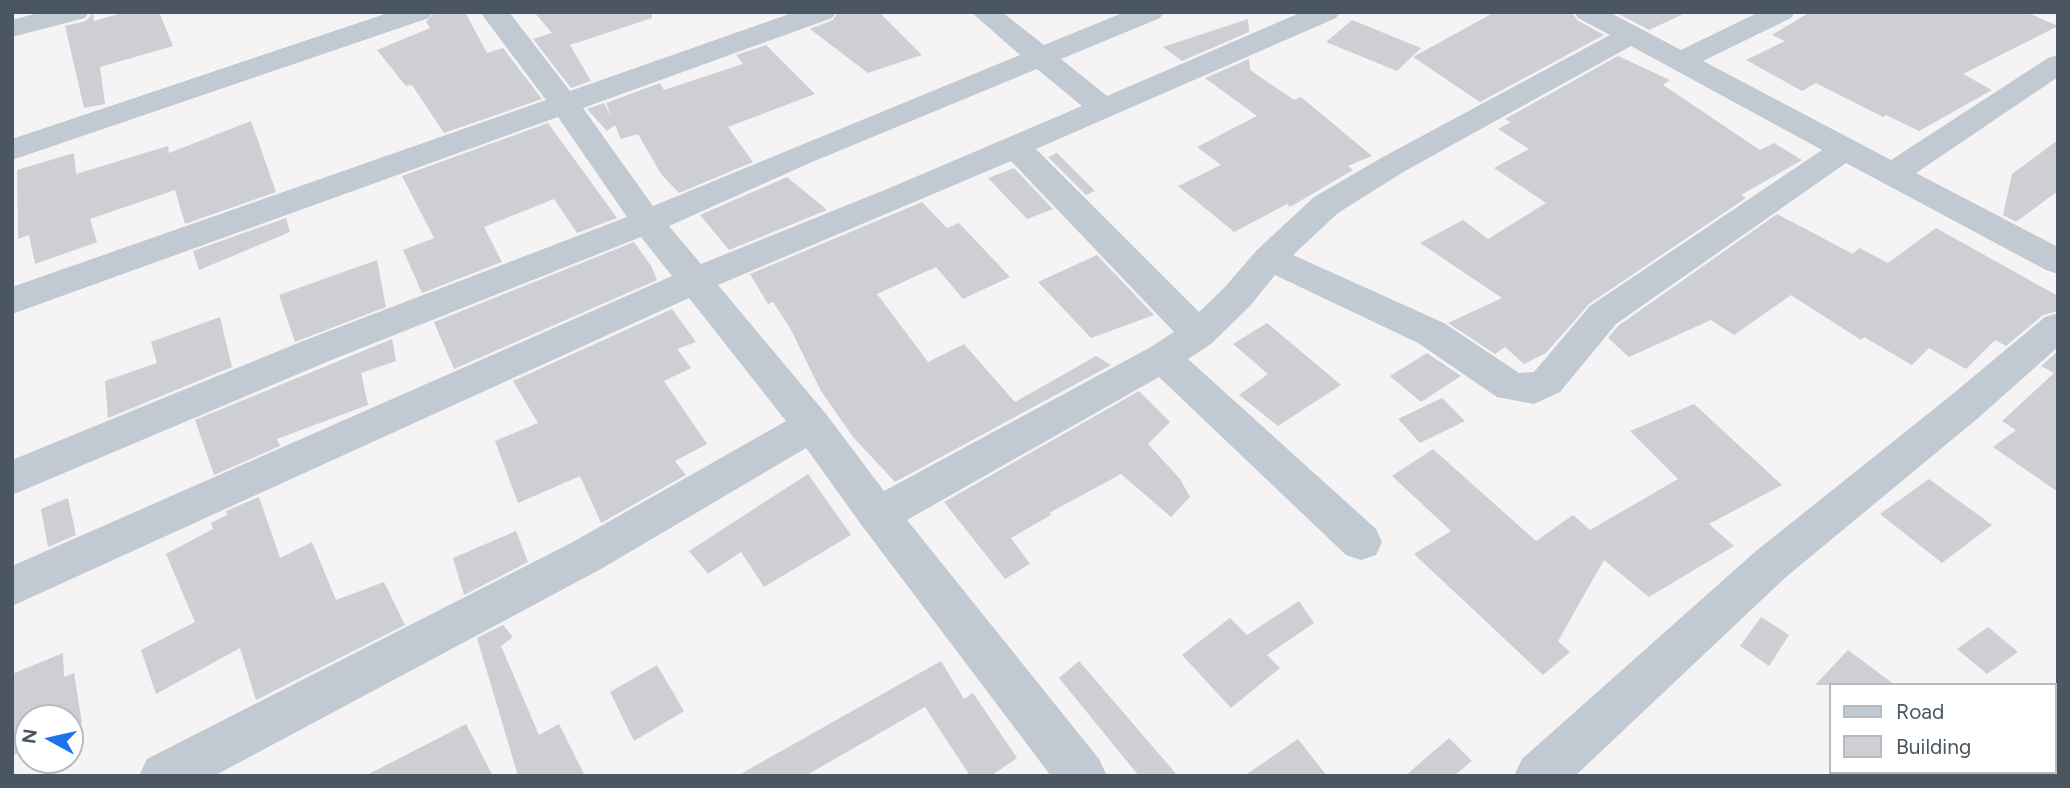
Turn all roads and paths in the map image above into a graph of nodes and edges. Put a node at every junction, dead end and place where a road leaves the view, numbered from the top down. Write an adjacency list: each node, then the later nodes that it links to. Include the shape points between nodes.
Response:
1 (75, 12): 10 (street)
2 (418, 12): 18 (street)
3 (494, 12): 15 (street)
4 (822, 12): 15 (street)
5 (985, 12): 12 (street)
6 (1150, 12): 12 (street)
7 (1326, 12): 16 (street)
8 (1588, 12): 11 (street)
9 (1781, 12): 13 (street)
10 (12, 29)
11 (1631, 35): 13 (street); 22 (street, via 1326,205)
12 (1044, 58): 16 (street); 21 (street)
13 (1680, 61): 19 (street)
14 (2058, 64): 20 (street)
15 (564, 103): 21 (street); 25 (street)
16 (1103, 108): 17 (street)
17 (1015, 146): 24 (street); 27 (street)
18 (12, 149)
19 (1845, 149): 20 (street); 22 (street, via 1603,315 1547,382 1534,389 1511,387 1430,333)
20 (1892, 174): 23 (street)
21 (647, 222): 24 (street); 30 (street, via 316,351)
22 (1269, 258): 27 (street, via 1237,298)
23 (2058, 262)
24 (696, 280): 29 (street); 33 (street)
25 (12, 300)
26 (2058, 326): 36 (street, via 1770,565)
27 (1198, 334): 28 (street)
28 (1162, 358): 31 (street); 32 (street)
29 (812, 425): 31 (street); 34 (street, via 586,556)
30 (12, 478)
31 (878, 515): 35 (street)
32 (1361, 542)
33 (12, 587)
34 (164, 776)
35 (1082, 776)
36 (1539, 776)

